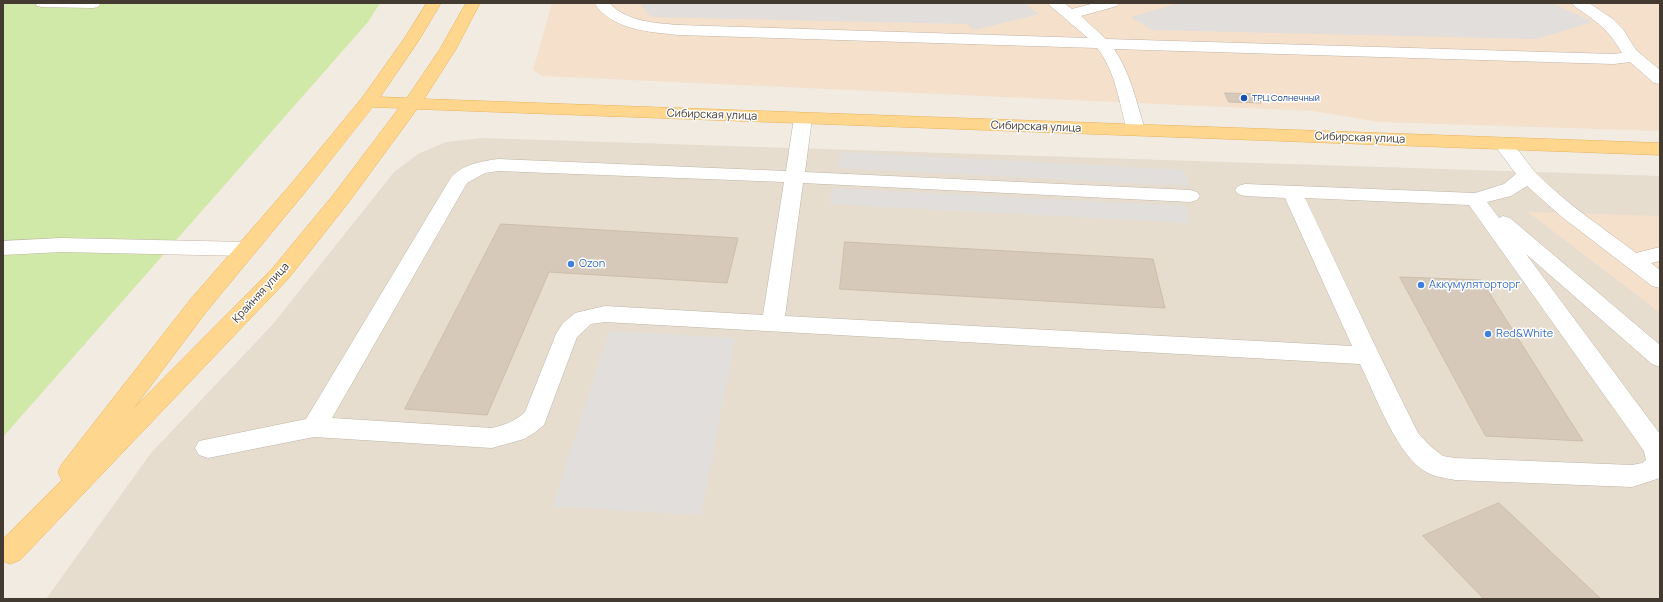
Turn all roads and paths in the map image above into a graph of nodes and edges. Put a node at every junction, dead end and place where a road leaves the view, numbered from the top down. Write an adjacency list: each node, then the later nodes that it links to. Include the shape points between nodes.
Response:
1 (42, 3): 8 (lane)
2 (434, 3): 14 (main road, Крайняя улица)
3 (473, 3): 15 (main road, Крайняя улица, via 454,38)
4 (601, 3): 10 (lane, via 608,12 618,18 646,27)
5 (1054, 3): 9 (lane)
6 (1112, 3): 9 (lane)
7 (1579, 3): 11 (lane, via 1608,22)
8 (93, 4)
9 (1071, 14): 10 (lane)
10 (1102, 44): 12 (lane); 17 (lane, via 1119,72)
11 (1630, 53): 12 (lane, via 1629,57); 13 (lane)
12 (1614, 59): 13 (lane)
13 (1660, 80)
14 (368, 102): 15 (main road, Сибирская улица); 27 (main road, Крайняя улица)
15 (412, 103): 16 (main road, Сибирская улица); 37 (main road, Крайняя улица, via 348,192 280,274)
16 (803, 118): 17 (main road, Сибирская улица); 21 (lane)
17 (1136, 130): 18 (main road, Сибирская улица)
18 (1502, 143): 19 (main road, Сибирская улица); 20 (lane)
19 (1660, 149)
20 (1526, 174): 25 (lane, via 1518,185 1508,190); 29 (lane, via 1560,206)
21 (795, 177): 24 (lane); 31 (lane); 34 (lane, via 498,165 484,166 470,172 460,180)
22 (1245, 190): 23 (lane)
23 (1293, 193): 25 (lane); 32 (lane)
24 (1190, 196)
25 (1475, 199): 33 (lane); 36 (lane, via 1656,448)
26 (3, 248): 27 (lane, via 61,245)
27 (246, 249): 37 (main road, Крайняя улица, via 198,306)
28 (1660, 254): 29 (lane)
29 (1633, 260): 30 (lane)
30 (1660, 281)
31 (774, 324): 32 (lane); 34 (lane, via 606,314 590,316 575,323 567,334 535,418 526,427 509,436 492,438)
32 (1368, 356): 36 (lane, via 1409,440 1436,465 1454,469 1632,476 1649,472)
33 (1660, 358)
34 (314, 427): 35 (lane)
35 (208, 448)
36 (1660, 463)
37 (6, 555)

